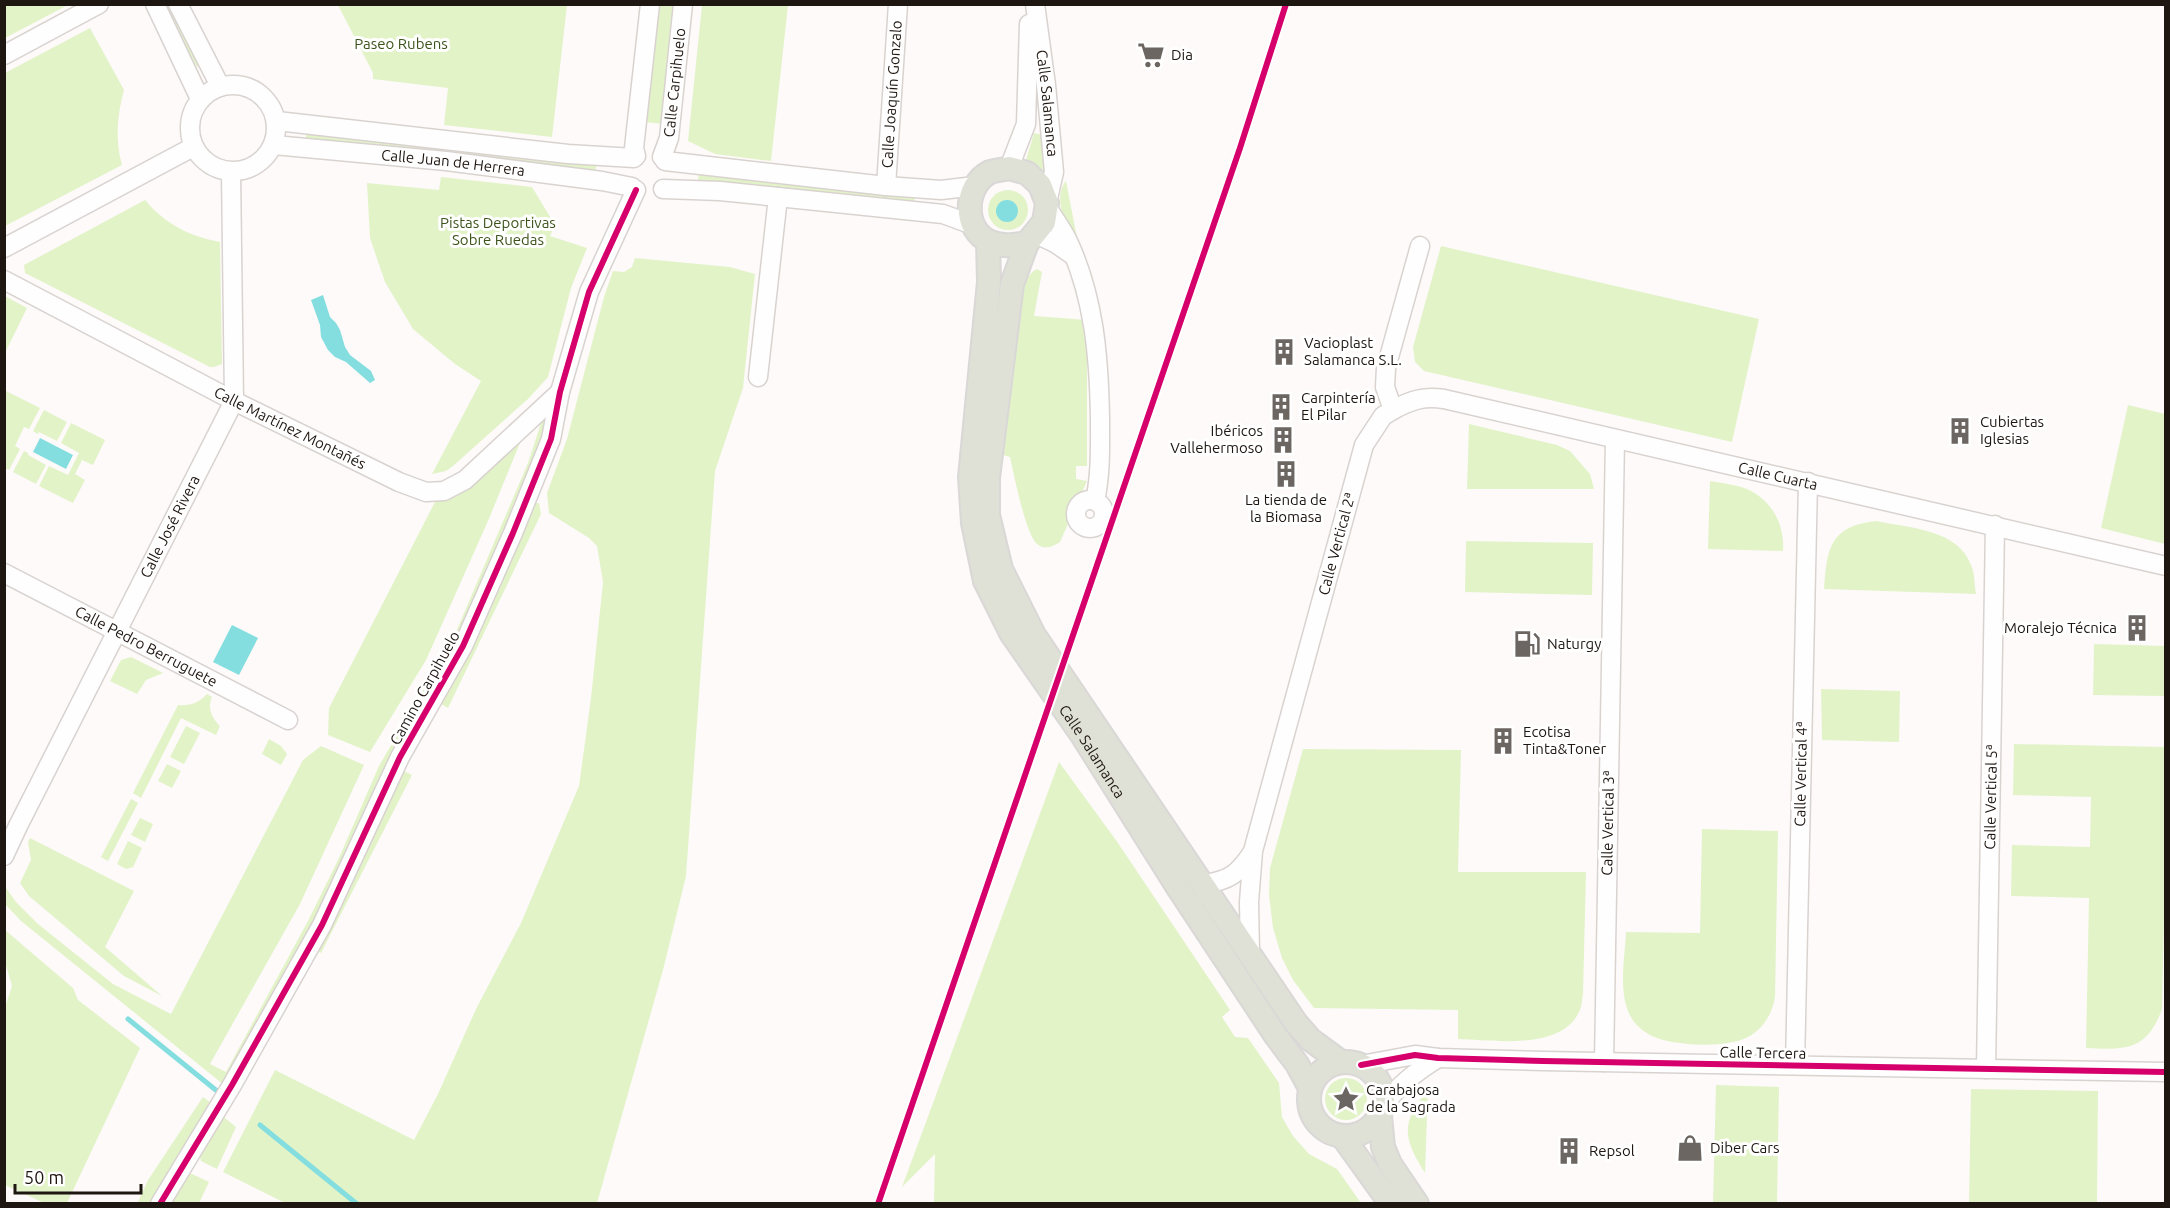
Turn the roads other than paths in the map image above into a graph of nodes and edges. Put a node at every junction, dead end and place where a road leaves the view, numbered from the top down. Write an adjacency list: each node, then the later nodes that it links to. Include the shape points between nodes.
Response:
1 (99, 4): 9 (street)
2 (155, 4): 11 (street)
3 (178, 4): 10 (street)
4 (650, 4): 15 (street)
5 (683, 4): 16 (street, Calle Carpihuelo, via 669,138)
6 (898, 4): 19 (street, Calle Joaquín Gonzalo)
7 (1030, 4): 17 (street, Calle Salamanca, via 1026,124)
8 (1035, 4): 24 (street, Calle Salamanca, via 1054,172)
9 (4, 55)
10 (220, 86): 11 (street); 12 (street, via 239,85 256,91 270,104)
11 (200, 99): 14 (street, via 191,113)
12 (276, 121): 13 (street); 15 (street, Calle Juan de Herrera, via 568,154)
13 (274, 145): 18 (street, via 265,159 251,169); 21 (street, Calle Juan de Herrera, via 446,161 602,181)
14 (193, 147): 18 (street, via 203,160); 28 (street)
15 (635, 157): 16 (street, via 654,153); 21 (street, via 627,171)
16 (663, 159): 19 (street); 22 (street, via 669,170)
17 (1009, 168): 20 (main road, via 989,173); 24 (main road, via 1027,173 1040,185)
18 (231, 172): 33 (street, Calle José Rivera)
19 (886, 186): 20 (street, via 941,190)
20 (975, 186): 25 (main road, via 969,205)
21 (634, 189): 22 (street, via 645,194); 32 (street, Camino Carpihuelo, via 588,292)
22 (663, 189): 23 (street)
23 (778, 197): 25 (street, via 943,214); 31 (street)
24 (1047, 205): 26 (main road, via 1044,222); 29 (street)
25 (980, 233): 26 (main road, via 1005,246); 42 (main road, Calle Salamanca, via 989,282 970,477 973,524 985,581 1011,633)
26 (1032, 238): 29 (street, via 1055,243); 42 (main road, Calle Salamanca, via 1012,284 988,478 988,515 1000,569)
27 (1420, 246): 34 (street, via 1386,368 1385,387)
28 (4, 248)
29 (1074, 256): 37 (street, via 1086,286 1095,331 1100,478)
30 (4, 280): 33 (street, Calle Martínez Montañés)
31 (758, 377)
32 (560, 392): 33 (street, Calle Martínez Montañés, via 465,480 444,490 426,492); 58 (street, Camino Carpihuelo, via 550,439 463,646 400,757 322,925)
33 (234, 401): 41 (street, Calle José Rivera)
34 (1393, 410): 35 (street, Calle Cuarta, via 1410,401 1436,398); 45 (street, Calle Vertical 2ª, via 1383,416 1364,445)
35 (1615, 439): 36 (street, Calle Cuarta); 50 (street, Calle Vertical 3ª)
36 (1808, 482): 38 (street, Calle Cuarta); 52 (street, Calle Vertical 4ª)
37 (1095, 501)
38 (1995, 525): 39 (street, Calle Cuarta); 53 (street, Calle Vertical 5ª)
39 (2166, 566)
40 (4, 573): 41 (street, Calle Pedro Berruguete)
41 (116, 632): 43 (street, Calle Pedro Berruguete); 46 (street, Calle José Rivera)
42 (1030, 644): 44 (main road, Calle Salamanca)
43 (288, 720)
44 (1089, 729): 47 (main road, Calle Salamanca); 55 (main road, Calle Salamanca, via 1184,896)
45 (1253, 851): 47 (street, Calle Vertical 2ª, via 1241,869 1222,882); 48 (street, Calle Vertical 2ª)
46 (4, 856)
47 (1203, 884): 48 (main road, Calle Salamanca)
48 (1250, 954): 51 (main road, Calle Salamanca, via 1311,1040)
49 (1438, 1058): 50 (street, Calle Tercera); 51 (street, Calle Tercera, via 1415,1055); 56 (street, via 1399,1086)
50 (1604, 1062): 52 (street, Calle Tercera)
51 (1351, 1064): 55 (main road, via 1325,1068); 56 (main road, via 1370,1070 1382,1086)
52 (1795, 1065): 53 (street, Calle Tercera)
53 (1986, 1069): 54 (street, Calle Tercera)
54 (2166, 1072)
55 (1310, 1088): 57 (main road, via 1309,1104 1315,1119 1327,1131)
56 (1382, 1111): 57 (main road, via 1368,1130); 60 (main road, via 1383,1147)
57 (1342, 1136): 59 (main road)
58 (160, 1203)
59 (1391, 1203)
60 (1417, 1203)

